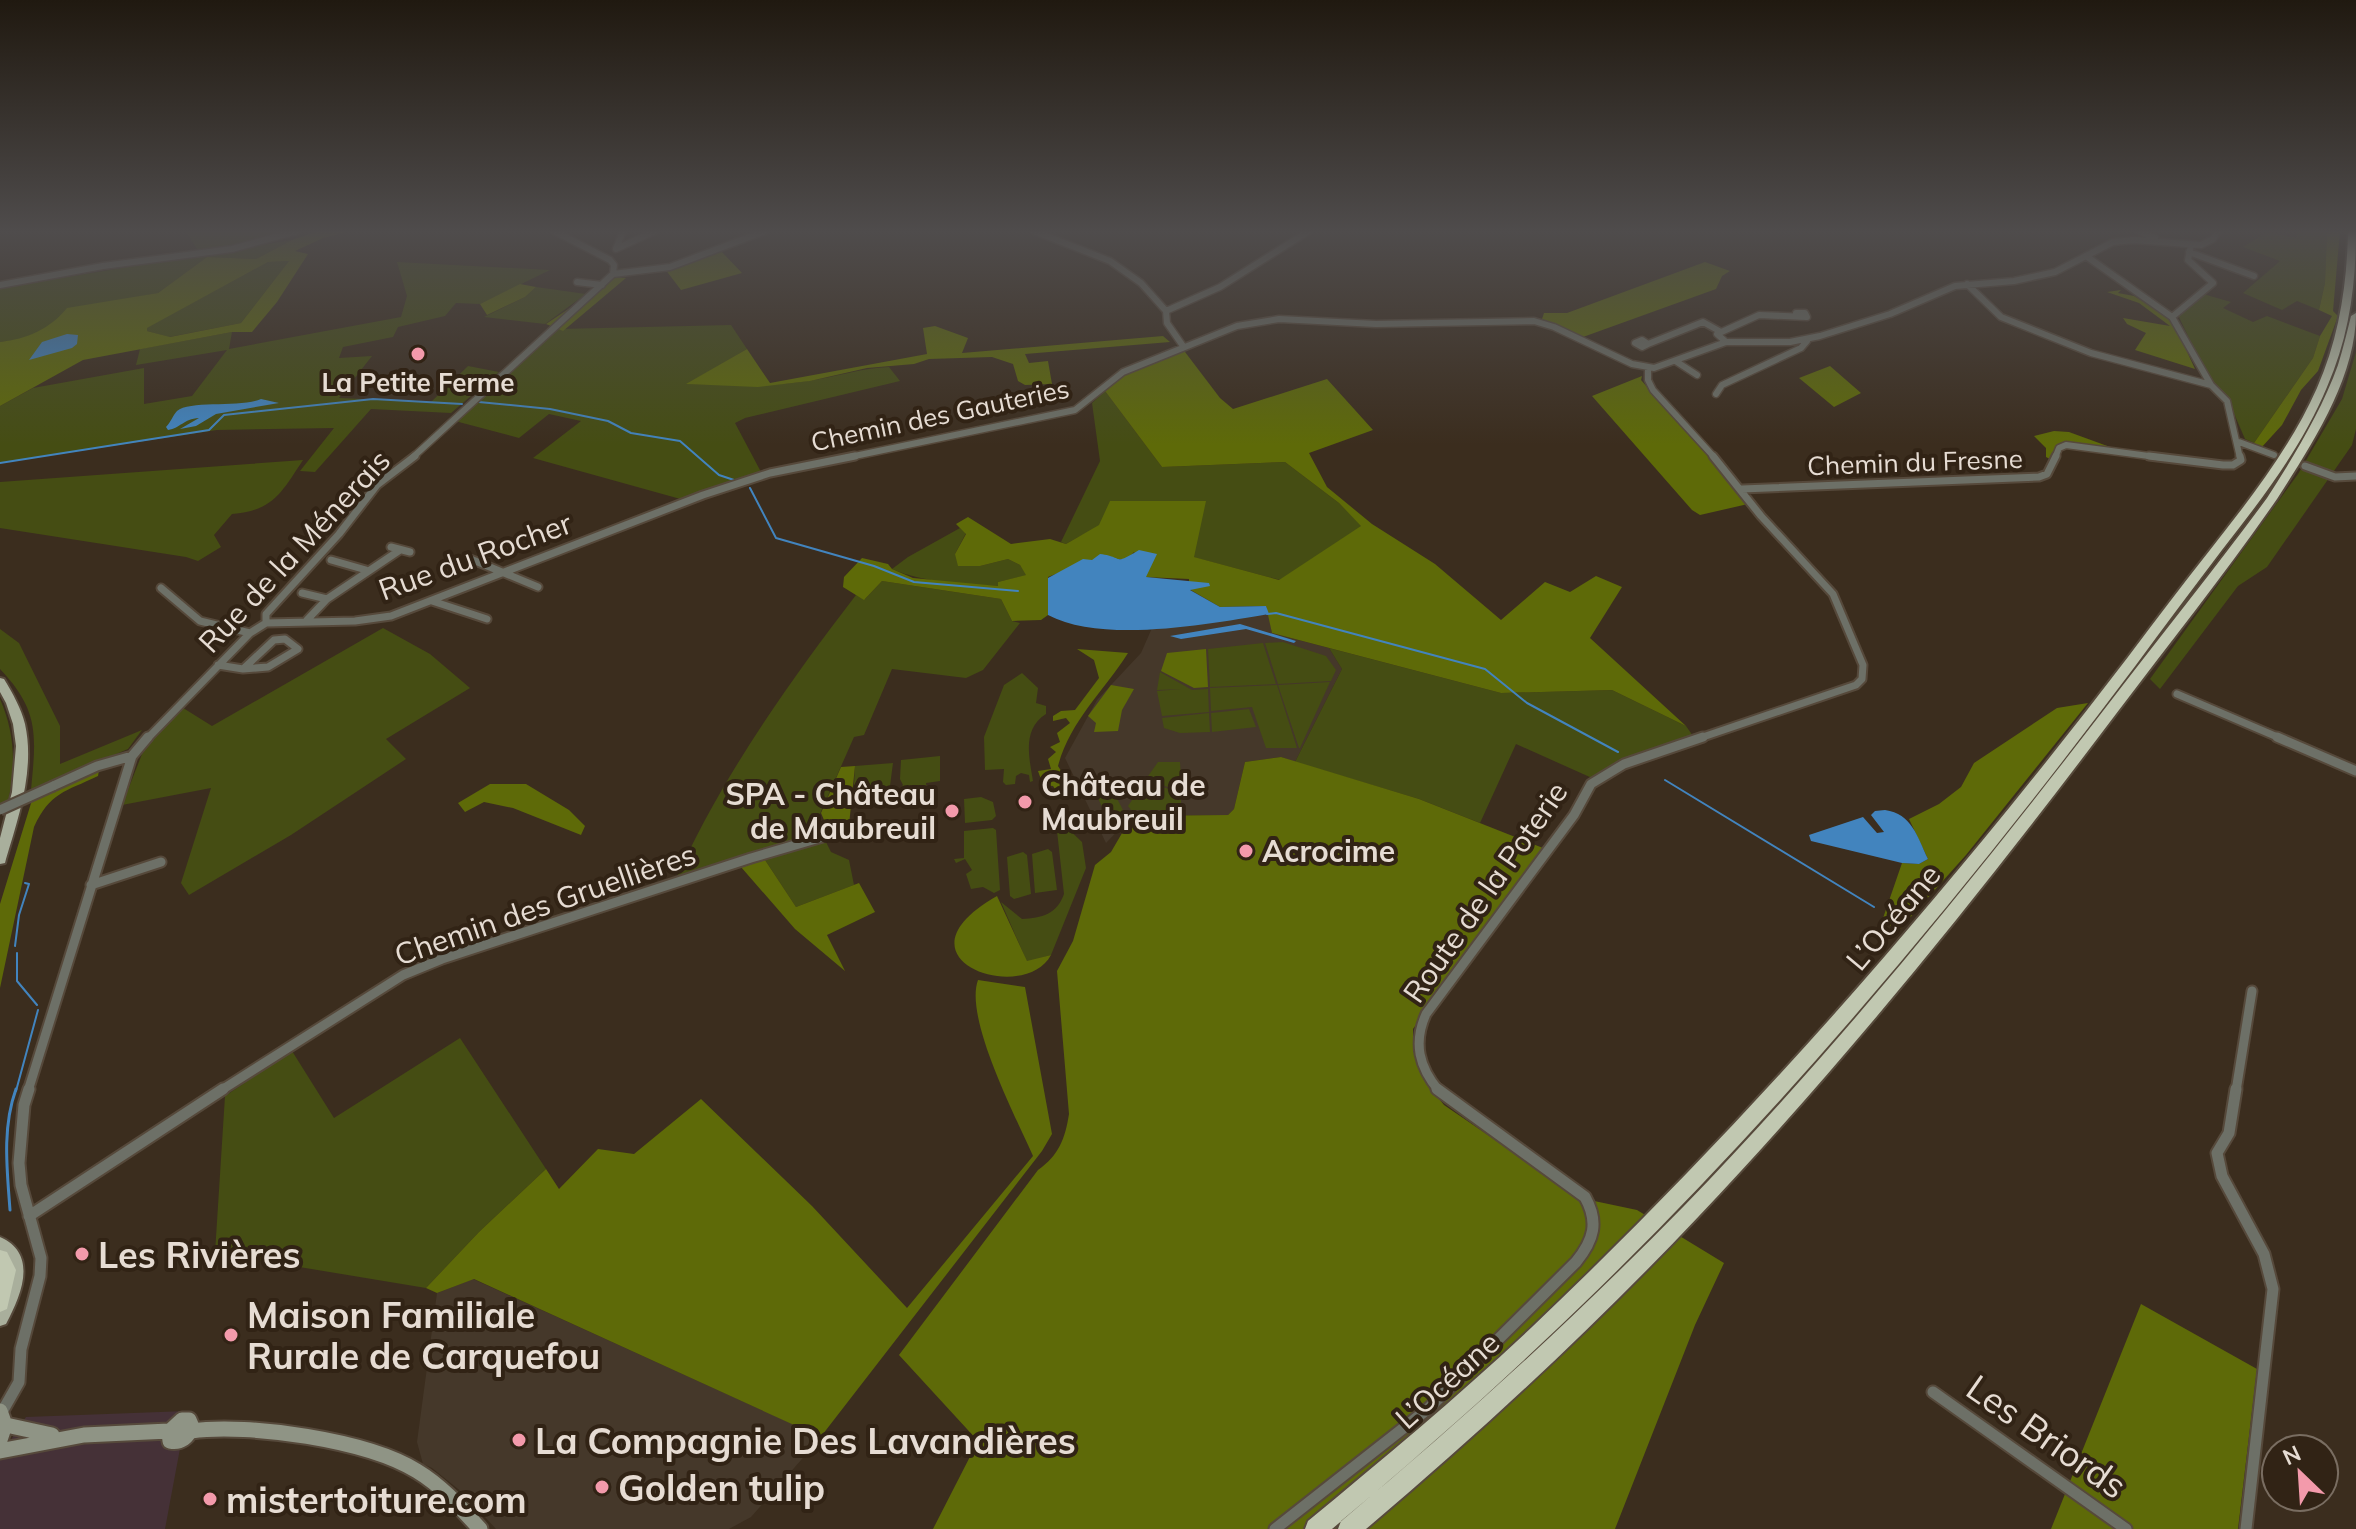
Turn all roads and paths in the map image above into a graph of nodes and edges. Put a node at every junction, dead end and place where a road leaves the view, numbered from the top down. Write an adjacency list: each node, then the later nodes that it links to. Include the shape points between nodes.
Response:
1 (582, 302): 45 (street, Rue de la Ménerais, via 377,485 271,608)
2 (1160, 302): 9 (street)
3 (1185, 302): 9 (street)
4 (1917, 302): 14 (street)
5 (1986, 302): 21 (street, via 2001,317 2091,353)
6 (2151, 302): 12 (street)
7 (2190, 302): 12 (street)
8 (2347, 302): 70 (highway, L’Océane, via 2323,386 2297,436 2242,517 1998,834 1840,1022 1656,1221 1513,1359)
9 (1166, 311): 17 (street, via 1167,323)
10 (1798, 316): 13 (street, via 1759,315)
11 (2356, 316): 71 (highway, L’Océane, via 2330,398 2291,469 2062,776 1923,949 1764,1133 1622,1283 1496,1402)
12 (2172, 317): 21 (street)
13 (1721, 332): 15 (street, via 1717,334); 16 (street, via 1703,322)
14 (1806, 340): 15 (street); 22 (street, via 1801,348 1722,385)
15 (1726, 342): 18 (street)
16 (1649, 345)
17 (1183, 346): 19 (street, Chemin des Gauteries, via 1237,326 1279,319 1376,324 1524,320 1554,327); 28 (street, Chemin des Gauteries, via 1123,372 1075,410 808,463 703,495)
18 (1677, 362): 19 (street); 20 (street)
19 (1648, 368): 27 (street, Route de la Poterie, via 1653,390)
20 (1697, 375)
21 (2211, 385): 23 (street, via 2227,401)
22 (1716, 394)
23 (2239, 442): 24 (street); 27 (street, Chemin du Fresne, via 2241,460 2233,465 2066,445 2059,448 2047,474 2039,477)
24 (2274, 455)
25 (2305, 466): 26 (street, via 2335,477)
26 (2356, 476)
27 (1742, 489): 69 (street, Route de la Poterie, via 1833,594 1863,665 1862,679 1624,764 1591,784 1574,815 1426,1014 1417,1049 1432,1083 1585,1197 1595,1217 1594,1236 1576,1262 1429,1408)
28 (605, 534): 37 (street, Rue du Rocher)
29 (391, 547): 30 (street)
30 (400, 550): 31 (street); 34 (street)
31 (410, 552)
32 (468, 558): 37 (street)
33 (331, 560): 35 (street)
34 (376, 568): 35 (street); 36 (street)
35 (366, 570): 41 (street)
36 (386, 572)
37 (505, 572): 38 (street); 42 (street, Rue du Rocher)
38 (538, 587)
39 (161, 588): 46 (street, via 200,621)
40 (302, 593): 41 (street)
41 (327, 599): 44 (street)
42 (432, 601): 43 (street); 44 (street, Rue du Rocher, via 381,618)
43 (487, 619)
44 (307, 620): 45 (street, Rue du Rocher)
45 (266, 623): 46 (street, Rue de la Ménerais)
46 (250, 633): 47 (street, Rue de la Ménerais)
47 (218, 665): 48 (street); 51 (street, Rue de la Ménerais)
48 (243, 669): 48 (street, via 261,672 298,649 285,639 274,640)
49 (0, 682): 55 (main road, via 19,719 23,763)
50 (2177, 694): 52 (street)
51 (132, 756): 53 (street, bridge); 57 (street)
52 (2356, 771)
53 (0, 810)
54 (850, 829): 59 (street, Chemin des Gruellières, via 403,975)
55 (0, 859)
56 (161, 862): 57 (street)
57 (91, 885): 59 (street, via 24,1105 19,1163)
58 (2252, 991): 73 (street, via 2229,1133 2217,1153 2222,1176 2264,1254 2273,1289)
59 (29, 1216): 65 (street, via 41,1258 40,1276 21,1349 19,1382)
60 (0, 1245): 63 (main road, via 9,1251 17,1272)
61 (0, 1259): 62 (highway, via 7,1270)
62 (0, 1302)
63 (0, 1318)
64 (1933, 1392): 72 (street, Les Briords)
65 (2, 1422): 66 (main road)
66 (61, 1436): 67 (main road); 68 (main road, via 169,1431 173,1442 210,1427 258,1431 388,1457 432,1479)
67 (0, 1451)
68 (480, 1529)
69 (1275, 1529)
70 (1316, 1529)
71 (1349, 1529)
72 (2126, 1529)
73 (2246, 1529)

